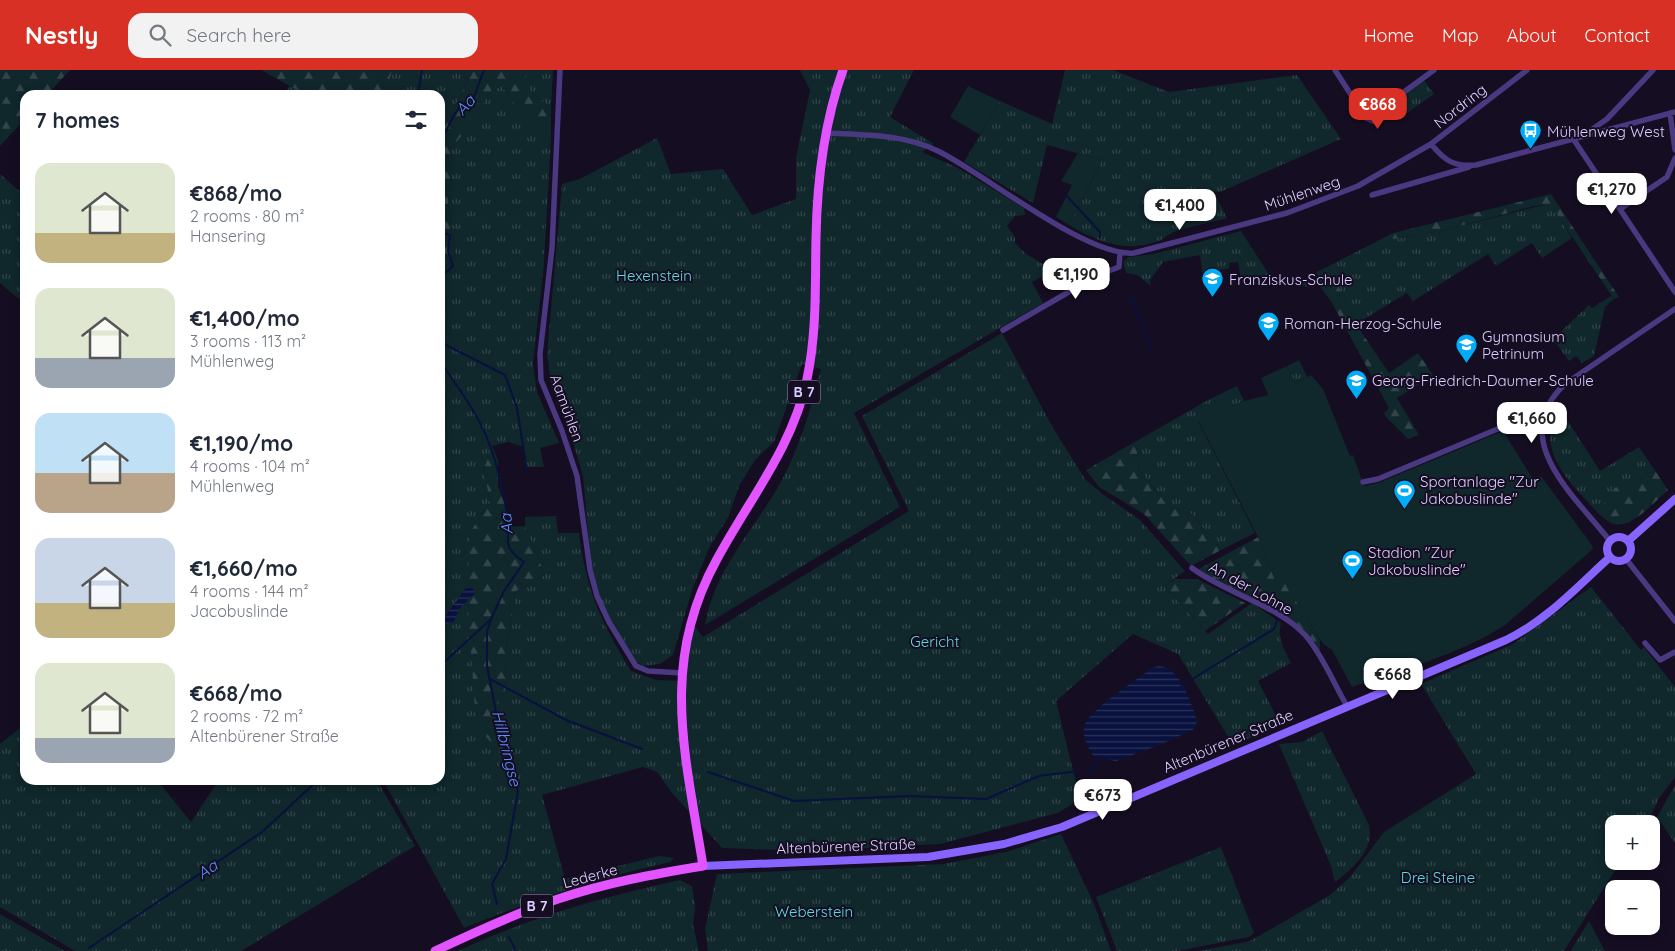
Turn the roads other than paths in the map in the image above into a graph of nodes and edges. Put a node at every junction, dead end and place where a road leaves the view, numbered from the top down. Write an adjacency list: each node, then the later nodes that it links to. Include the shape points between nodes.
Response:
1 (560, 70): 33 (street, Aamühlen, via 552,248 540,354 541,380 577,476 590,570 597,596 636,666 648,671)
2 (1335, 70): 3 (street, via 1348,94 1371,121 1385,114 1393,100)
3 (1434, 70)
4 (1527, 70): 12 (street, Nordring)
5 (1653, 70): 8 (street)
6 (841, 75): 10 (main road, B 7)
7 (1672, 112): 9 (street); 13 (street)
8 (1607, 118): 9 (street, via 1608,126); 11 (street)
9 (1617, 128): 11 (street)
10 (826, 133): 18 (street, Mühlenweg, via 896,137 925,146 1073,233 1104,249); 33 (main road, B 7, via 817,201 816,316 807,382 786,442 715,562 699,596)
11 (1576, 140): 15 (street); 17 (street)
12 (1431, 144): 15 (street, via 1450,163 1462,166); 18 (street, Mühlenweg, via 1370,180 1313,204 1140,252)
13 (1675, 150)
14 (1675, 158): 17 (street, via 1667,177)
15 (1476, 164): 16 (street)
16 (1372, 195)
17 (1620, 209): 19 (street)
18 (1120, 253): 21 (street, via 1119,267 1098,274)
19 (1675, 292)
20 (1675, 309): 22 (street, via 1565,384 1551,400)
21 (1003, 330)
22 (1542, 424): 23 (street, via 1500,428 1378,479); 25 (street, via 1542,445 1549,464)
23 (1363, 482)
24 (1675, 499): 26 (street)
25 (1610, 541): 26 (street, via 1621,537); 27 (street, via 1607,549)
26 (1628, 541): 28 (street, via 1631,551)
27 (1610, 557): 28 (street, via 1616,561); 34 (street, Altenbürener Straße, via 1564,599 1518,634)
28 (1626, 559): 30 (street)
29 (1192, 568): 34 (street, An der Lohne, via 1212,583 1266,608 1305,634)
30 (1675, 621)
31 (1645, 643): 32 (street, via 1660,660)
32 (1675, 652)
33 (682, 673): 35 (main road, B 7, via 681,722)
34 (1347, 706): 35 (street, Altenbürener Straße, via 1062,827 1004,844 928,857)
35 (703, 866): 36 (main road, Lederke / B 7, via 612,884 559,899)
36 (435, 951)

